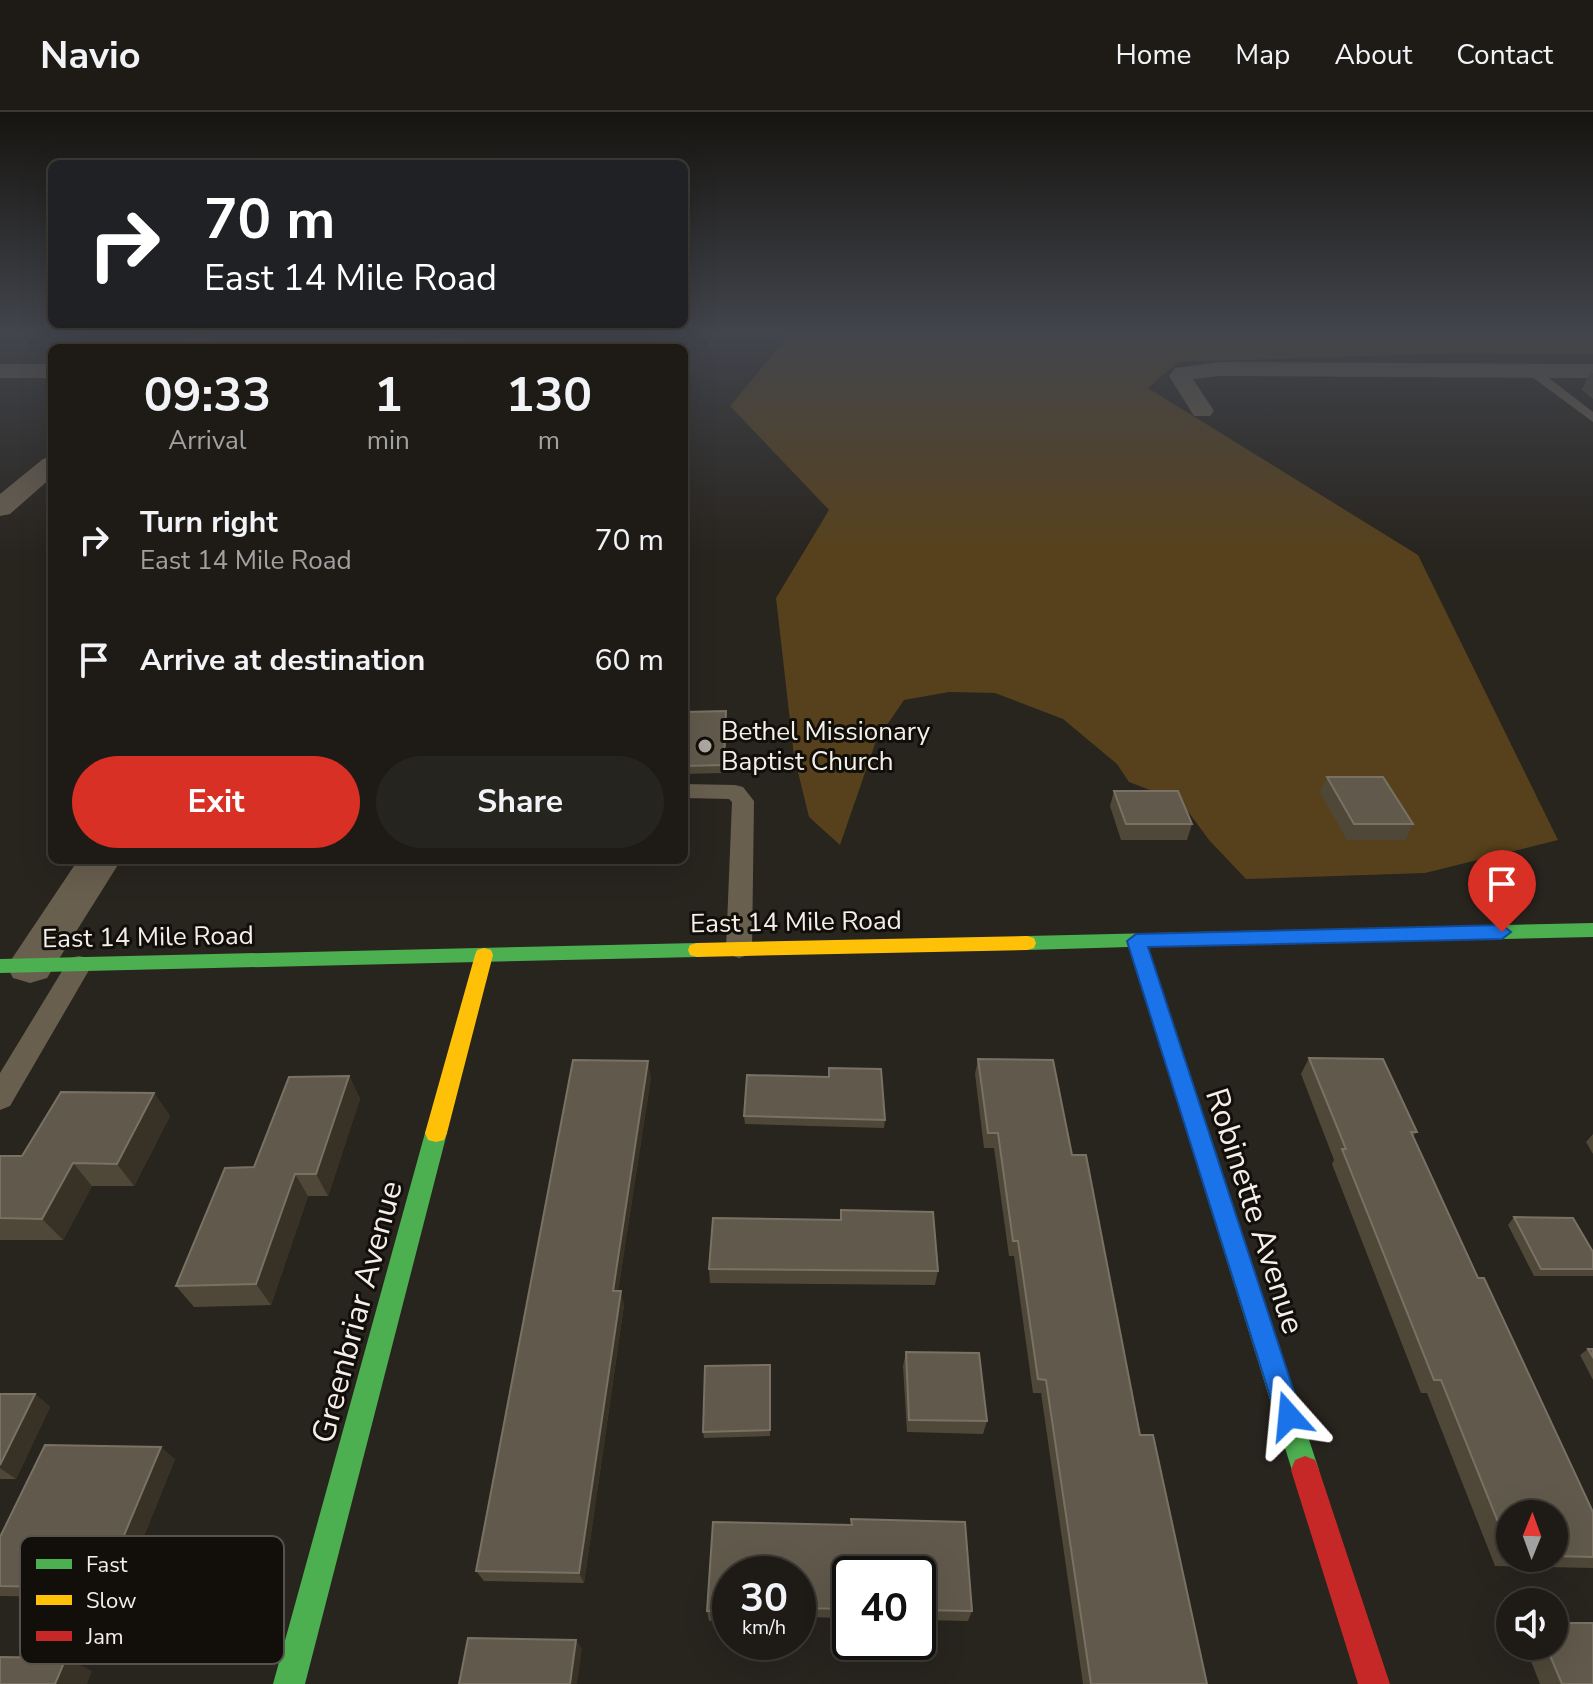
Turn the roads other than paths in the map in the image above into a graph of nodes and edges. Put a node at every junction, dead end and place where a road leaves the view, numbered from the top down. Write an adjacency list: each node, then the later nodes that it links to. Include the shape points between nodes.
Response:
1 (1200, 407): 2 (street)
2 (1202, 411)
3 (48, 467): 4 (street)
4 (7, 496)
5 (688, 791): 9 (lane, via 741,796)
6 (97, 864): 12 (street)
7 (1593, 930): 8 (main road, East 14 Mile Road)
8 (1136, 941): 9 (main road, East 14 Mile Road); 15 (main road, Robinette Avenue)
9 (739, 949): 10 (main road, East 14 Mile Road)
10 (484, 955): 11 (main road, East 14 Mile Road); 14 (main road, Greenbriar Avenue)
11 (79, 965): 12 (main road, East 14 Mile Road); 13 (lane)
12 (15, 966)
13 (0, 1098)
14 (289, 1684)
15 (1374, 1684)

